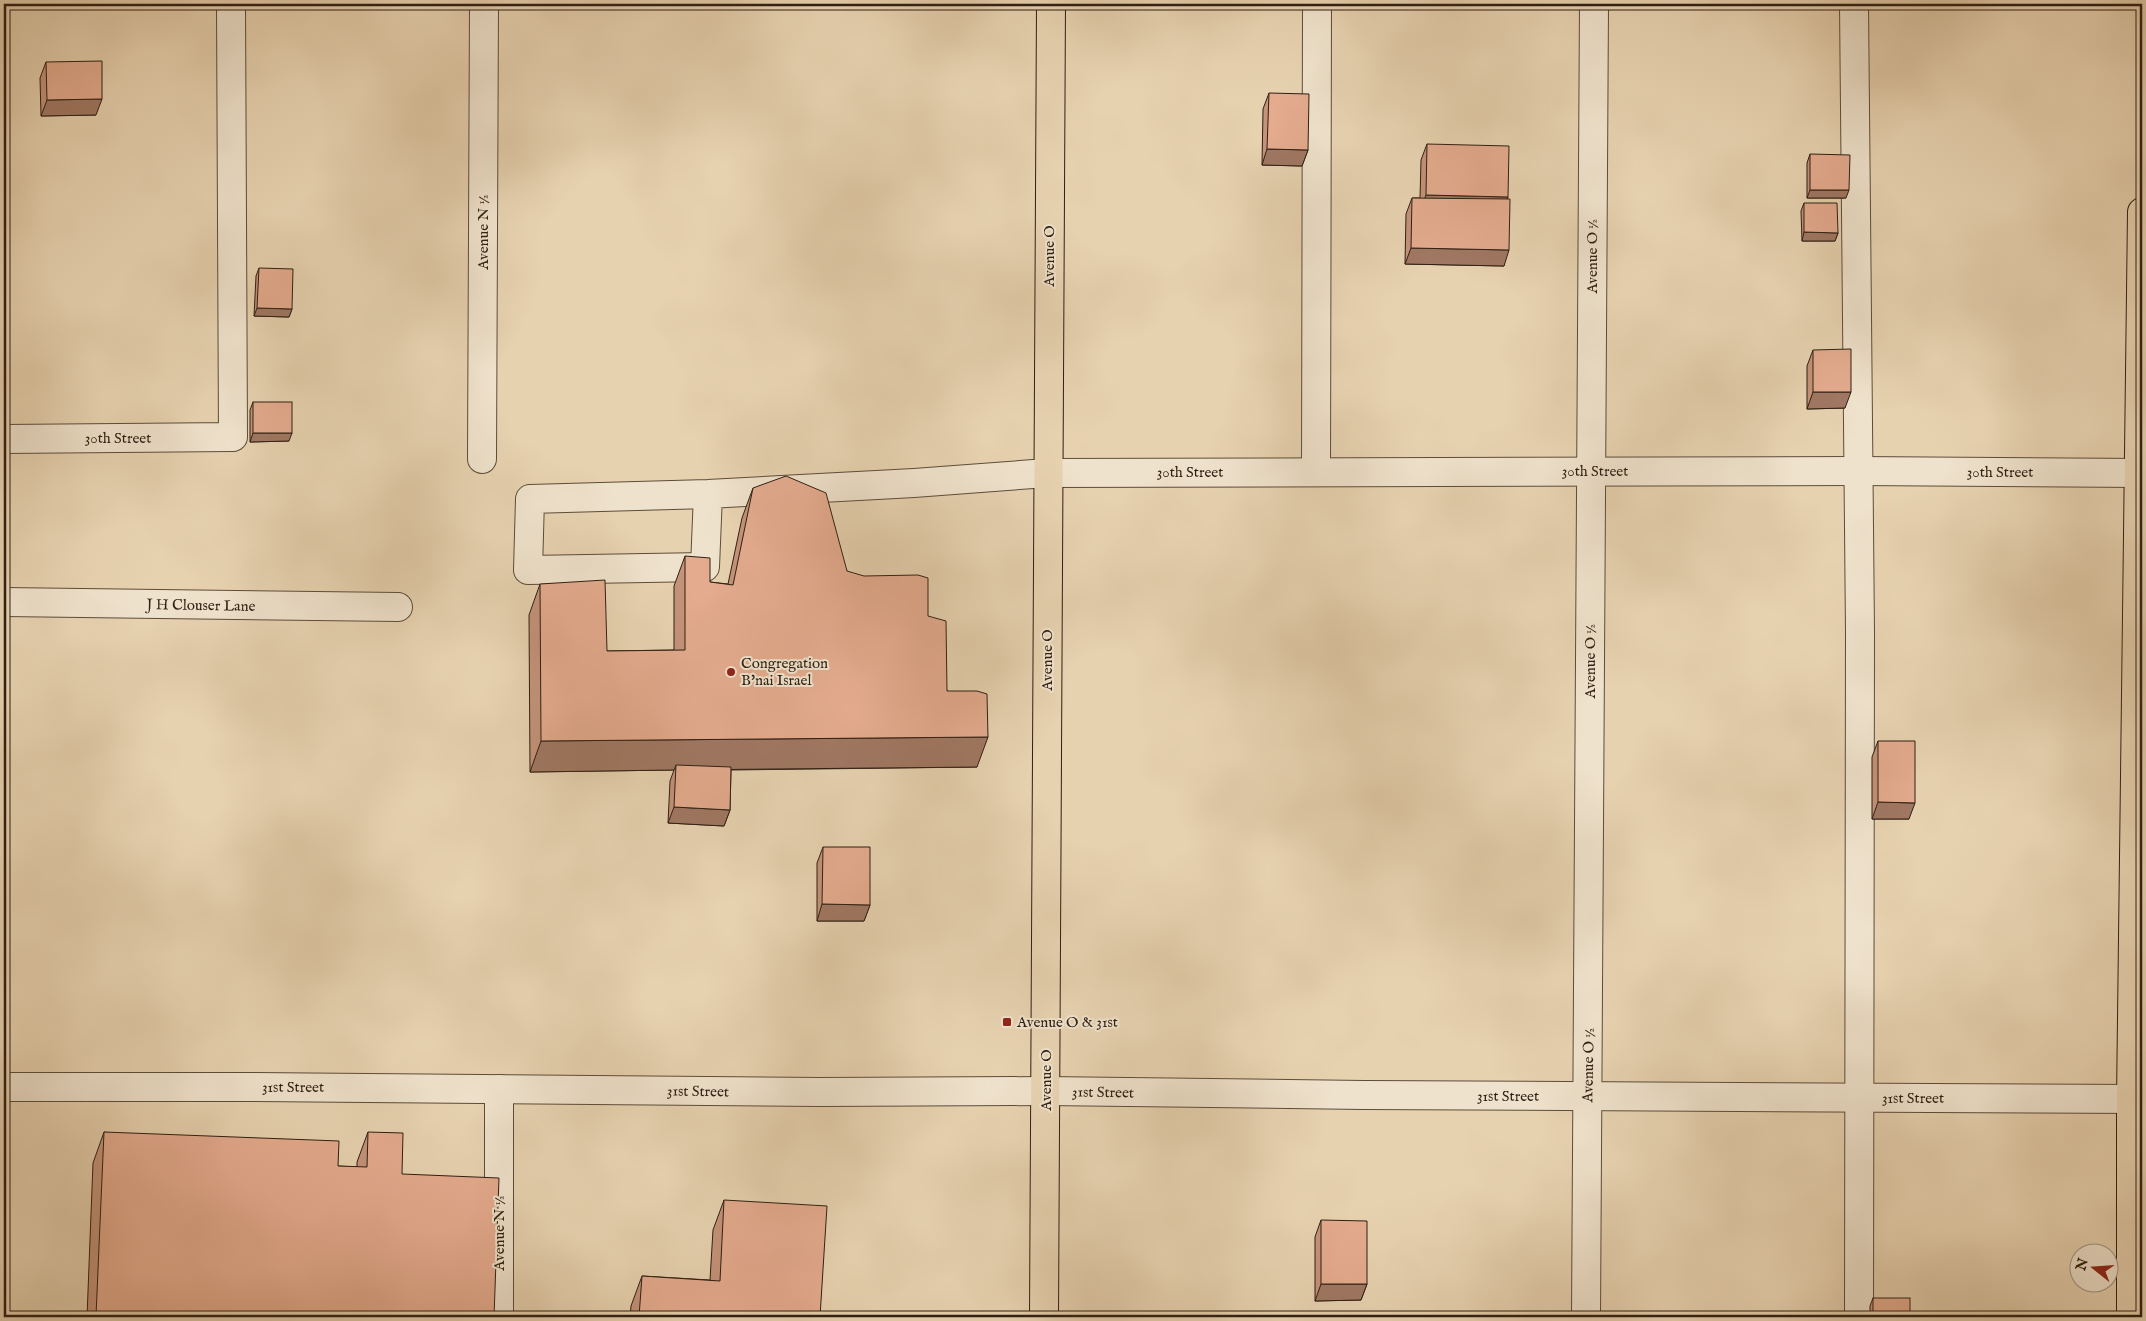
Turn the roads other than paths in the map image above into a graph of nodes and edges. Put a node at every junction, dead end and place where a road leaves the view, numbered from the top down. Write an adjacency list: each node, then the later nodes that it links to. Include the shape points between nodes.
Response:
1 (231, 4): 8 (street, 30th Street, via 233,437)
2 (484, 4): 9 (street, Avenue N ½)
3 (1050, 4): 13 (main road, Avenue O)
4 (1317, 4): 12 (street)
5 (1594, 4): 10 (street, Avenue O ½)
6 (1854, 4): 11 (street)
7 (2142, 212): 14 (main road)
8 (4, 439)
9 (482, 459)
10 (1591, 471): 11 (street, 30th Street); 12 (street, 30th Street); 21 (street, Avenue O ½)
11 (1858, 471): 14 (street, 30th Street); 22 (street)
12 (1316, 472): 13 (street, 30th Street)
13 (1047, 473): 15 (street, 30th Street); 20 (main road, Avenue O)
14 (2141, 473): 23 (main road)
15 (708, 494): 15 (street, 30th Street, via 530,499 528,570 705,567)
16 (4, 602): 17 (street, J H Clouser Lane)
17 (398, 607)
18 (4, 1087): 19 (street, 31st Street)
19 (499, 1089): 20 (street, 31st Street); 24 (street, Avenue N ½)
20 (1046, 1091): 21 (street, 31st Street); 25 (main road, Avenue O)
21 (1587, 1096): 22 (street, 31st Street); 26 (street, Avenue O ½)
22 (1860, 1098): 23 (street, 31st Street); 27 (street)
23 (2137, 1099): 28 (main road)
24 (499, 1317)
25 (1044, 1317)
26 (1586, 1317)
27 (1859, 1317)
28 (2131, 1317)

